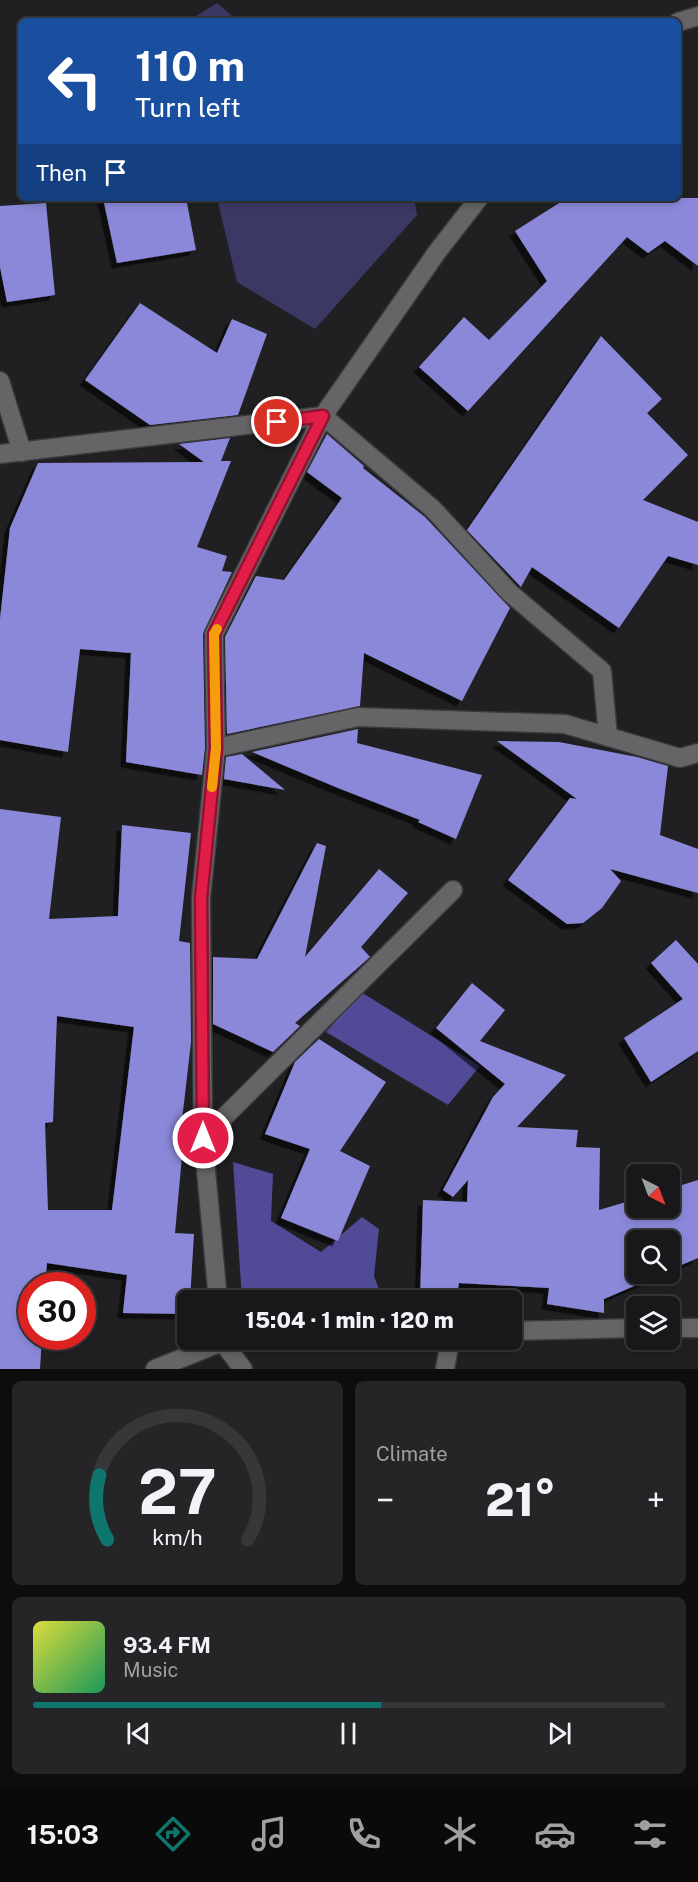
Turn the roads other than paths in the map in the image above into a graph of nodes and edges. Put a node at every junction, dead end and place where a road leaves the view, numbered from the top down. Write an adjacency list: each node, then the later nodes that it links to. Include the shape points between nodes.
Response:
1 (698, 16): 2 (street)
2 (681, 21)
3 (477, 201): 5 (street)
4 (0, 381): 6 (street)
5 (323, 416): 6 (street); 8 (street, via 433,509 510,593 602,672); 9 (street, via 214,634)
6 (22, 452): 7 (street)
7 (0, 454)
8 (608, 737): 9 (street, via 565,724 358,717); 10 (street, via 680,758)
9 (216, 748): 12 (street, via 201,898)
10 (698, 753)
11 (453, 890): 12 (street)
12 (203, 1138): 13 (street)
13 (217, 1290)
14 (626, 1328): 17 (street)
15 (680, 1328): 16 (street)
16 (698, 1328)
17 (522, 1331)
18 (200, 1350): 21 (street)
19 (228, 1350): 22 (street)
20 (448, 1350): 23 (street)
21 (155, 1369)
22 (243, 1369)
23 (445, 1369)

